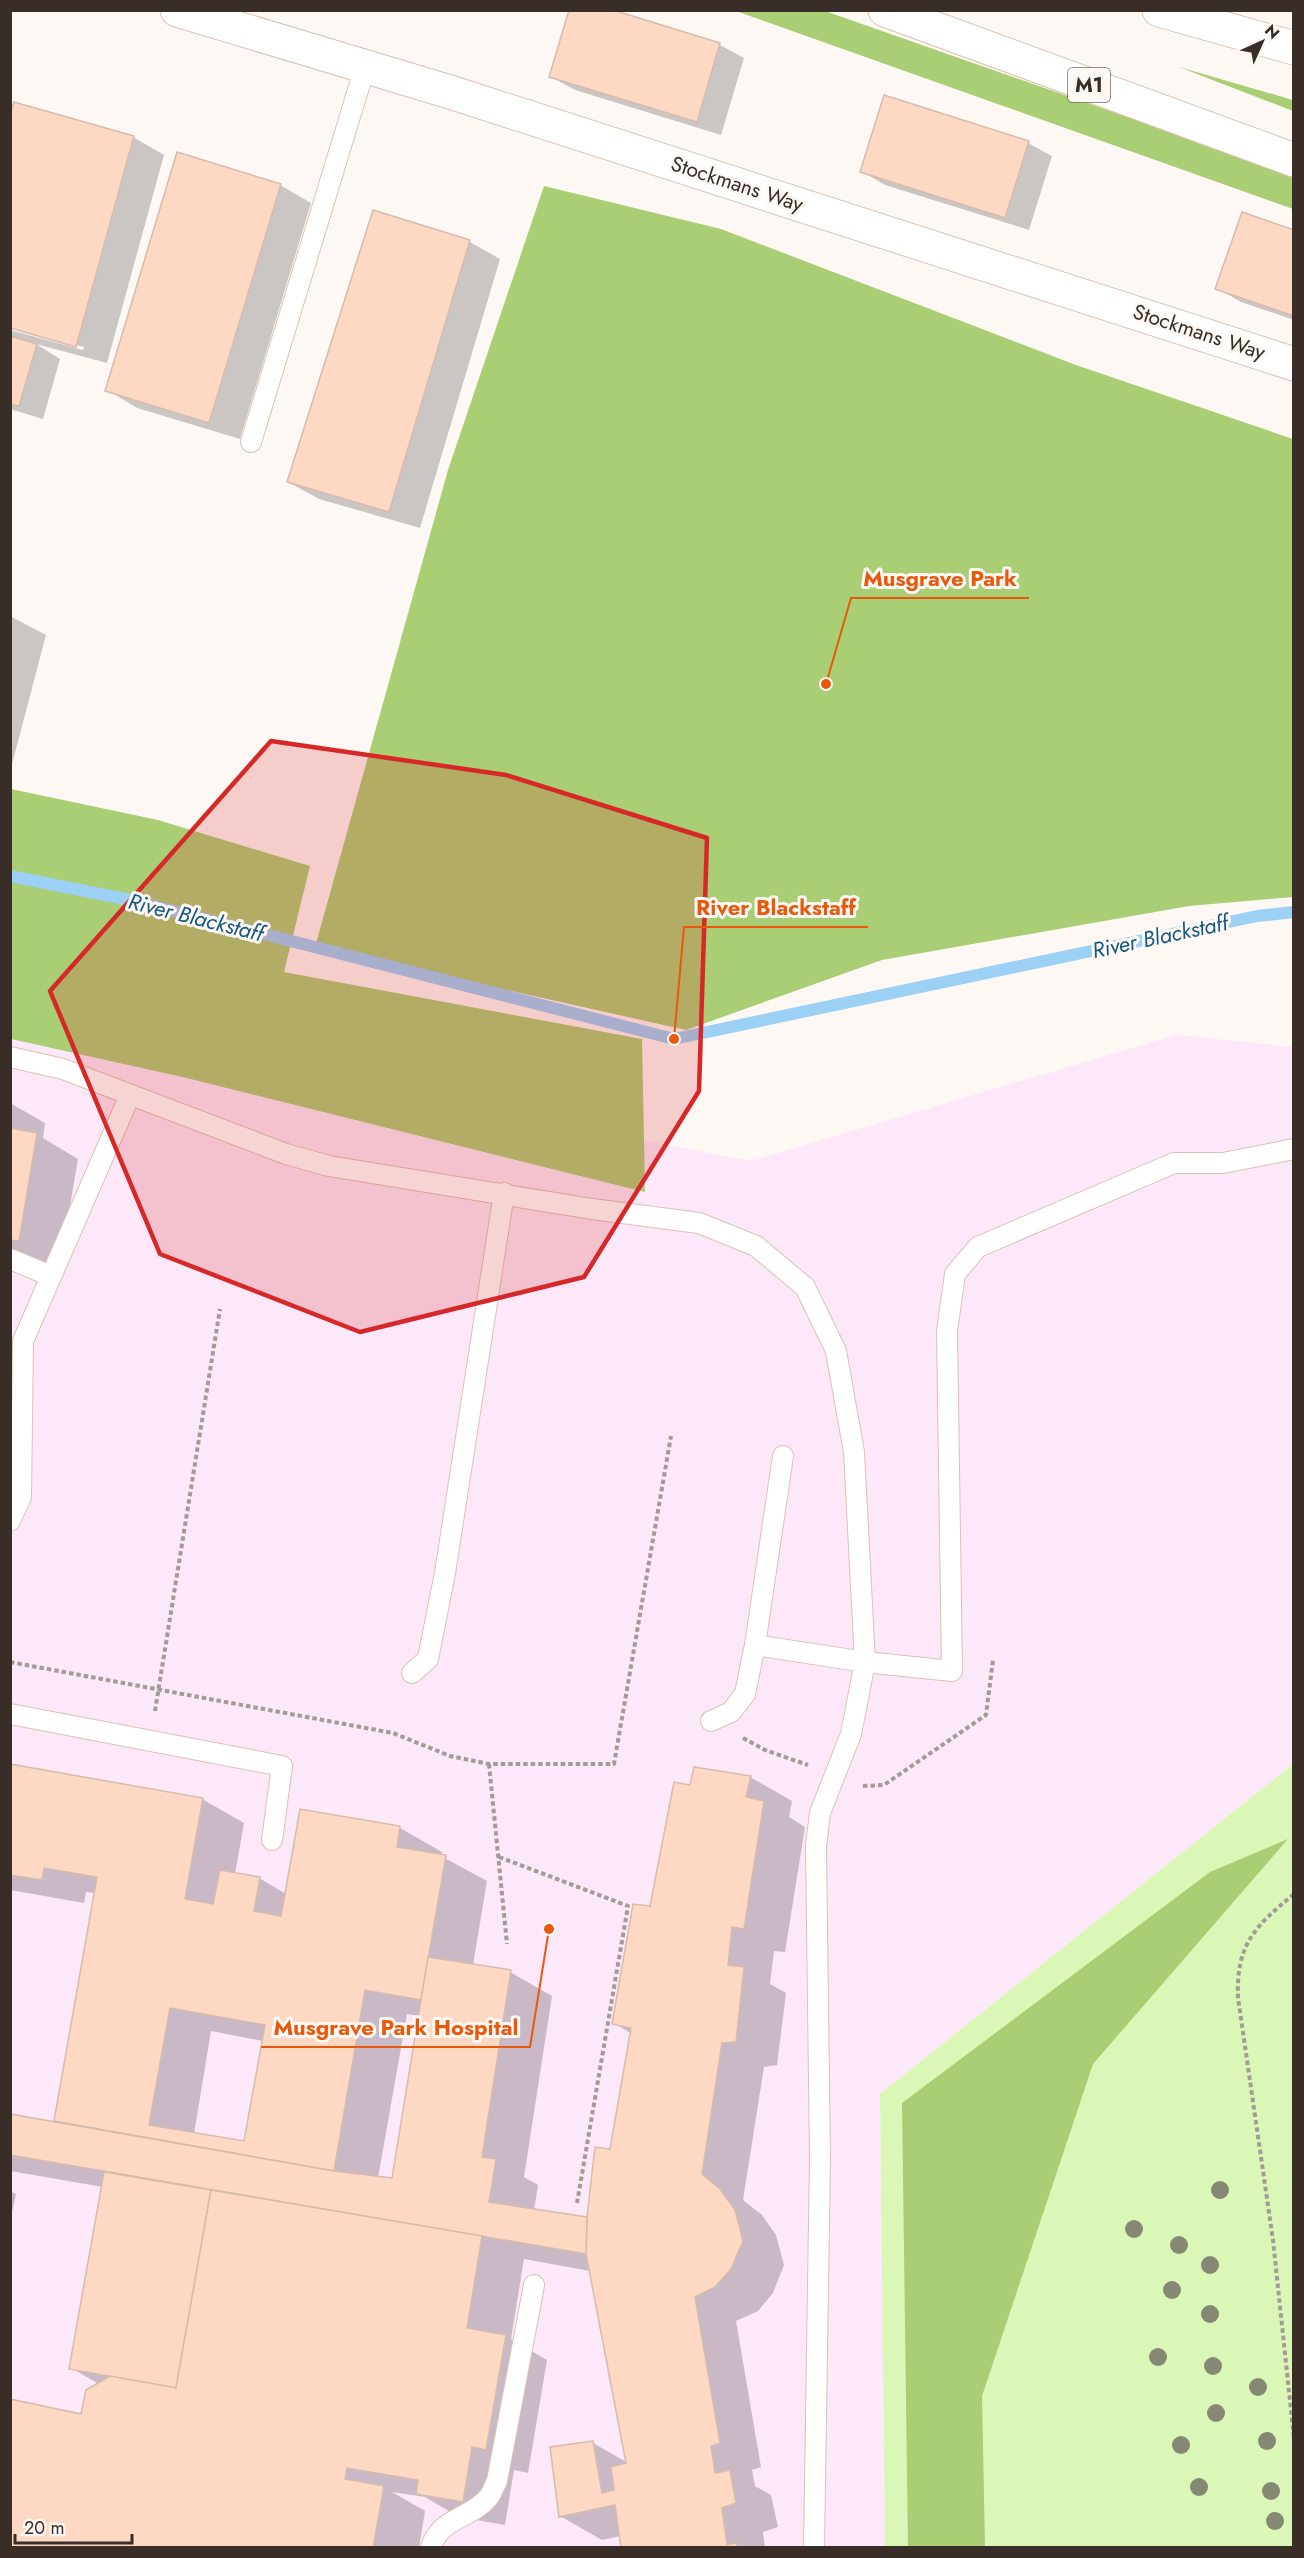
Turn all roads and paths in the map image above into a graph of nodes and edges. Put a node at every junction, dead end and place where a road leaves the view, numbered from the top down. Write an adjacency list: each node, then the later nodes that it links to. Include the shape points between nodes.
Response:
1 (177, 10): 5 (main road, Stockmans Way)
2 (885, 10): 6 (main road, M1)
3 (1160, 10): 4 (main road)
4 (1293, 48)
5 (365, 67): 7 (main road, Stockmans Way); 8 (lane)
6 (1293, 160)
7 (1293, 364)
8 (252, 442)
9 (10, 1057): 10 (lane, via 63,1069)
10 (130, 1095): 12 (lane, via 286,1154 329,1166); 14 (lane)
11 (1293, 1149): 19 (lane, via 1223,1163 1174,1163 978,1247 955,1274 946,1331 952,1671)
12 (504, 1193): 19 (lane, via 699,1223 756,1246 805,1287 836,1352 854,1452); 20 (lane, via 446,1573 428,1659)
13 (10, 1259): 14 (lane)
14 (51, 1276): 17 (lane, via 23,1341 21,1497)
15 (220, 1309): 23 (path)
16 (783, 1456): 18 (lane)
17 (10, 1521)
18 (755, 1646): 19 (lane); 22 (lane, via 745,1694 731,1712)
19 (865, 1662): 33 (lane, via 851,1734 820,1813 816,1846 820,2158)
20 (412, 1673)
21 (10, 1714): 23 (lane)
22 (711, 1721)
23 (150, 1741): 25 (lane, via 282,1766)
24 (489, 1764): 26 (path)
25 (272, 1840)
26 (499, 1857): 28 (path); 29 (path, via 628,1906)
27 (1293, 1894): 31 (path, via 1243,1947 1237,1971 1273,2240)
28 (507, 1944)
29 (577, 2203)
30 (534, 2284): 32 (lane, via 497,2481 489,2498 440,2528)
31 (1293, 2439)
32 (431, 2547)
33 (814, 2547)

